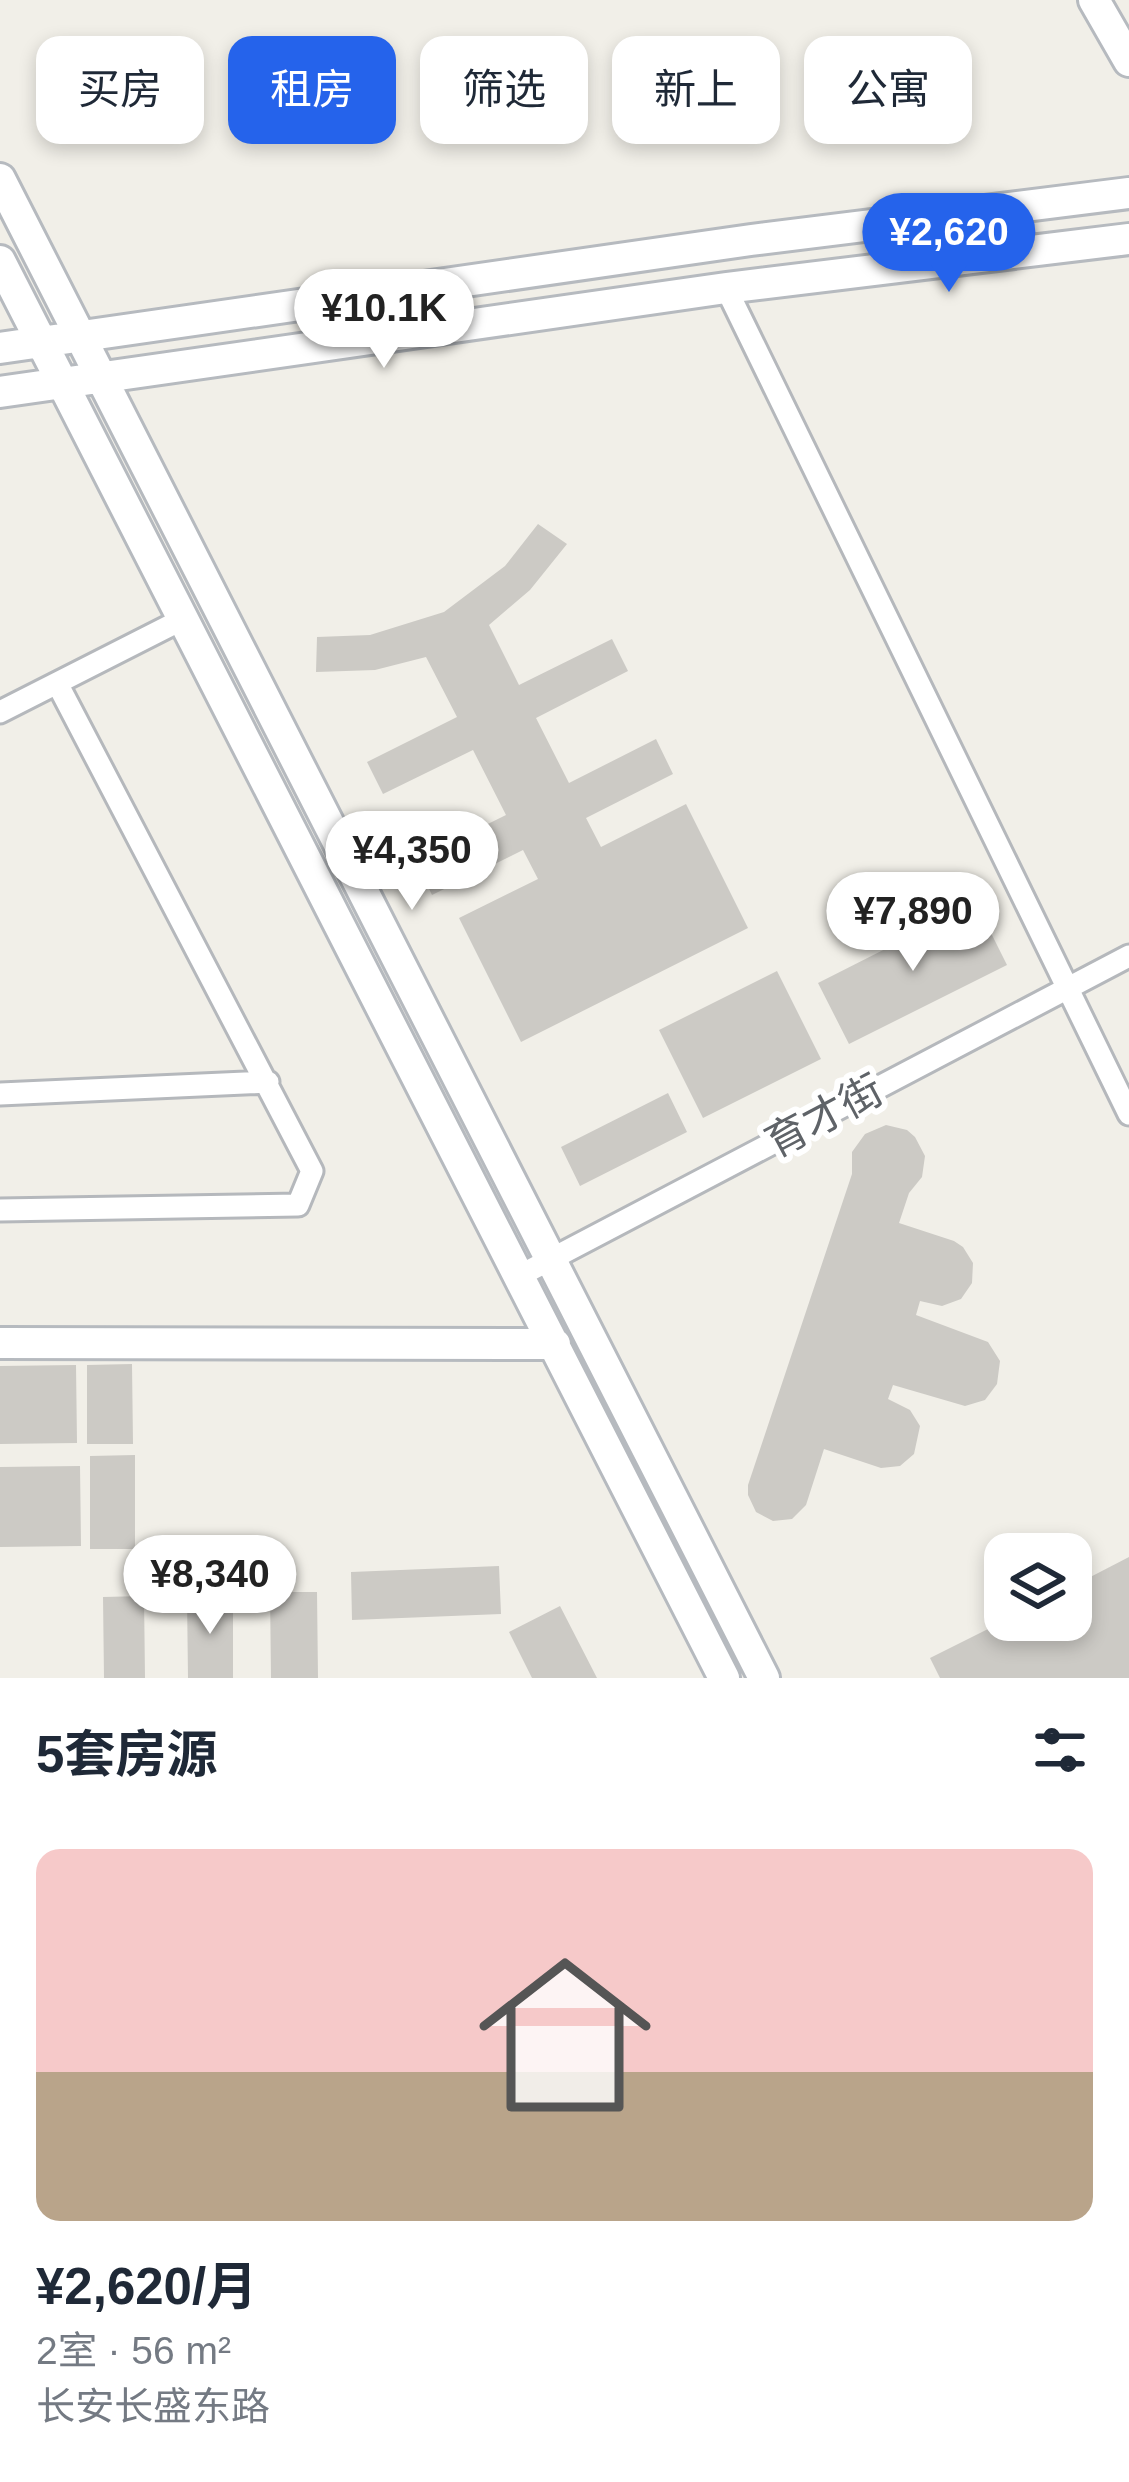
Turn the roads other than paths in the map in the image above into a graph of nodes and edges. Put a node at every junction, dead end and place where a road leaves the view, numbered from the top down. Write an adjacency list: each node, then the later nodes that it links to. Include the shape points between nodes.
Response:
1 (1094, 0): 2 (street)
2 (1129, 61)
3 (0, 179): 8 (street)
4 (1129, 193): 8 (street)
5 (1129, 239): 7 (street)
6 (0, 261): 9 (street)
7 (726, 288): 11 (street); 18 (street)
8 (81, 338): 9 (street); 11 (street)
9 (41, 343): 10 (street); 12 (street)
10 (0, 348)
11 (102, 380): 12 (street); 23 (street)
12 (63, 385): 13 (street); 14 (street)
13 (0, 392)
14 (183, 620): 15 (street); 24 (street)
15 (57, 683): 16 (street); 19 (street)
16 (0, 712)
17 (1129, 956): 18 (street, 育才街)
18 (1066, 989): 21 (street); 23 (street, 育才街)
19 (268, 1082): 20 (street); 22 (street, via 312,1171 298,1205)
20 (0, 1094)
21 (1129, 1114)
22 (0, 1210)
23 (552, 1259): 24 (street, 育才街); 28 (street)
24 (519, 1276): 26 (street)
25 (0, 1342): 26 (street)
26 (555, 1344): 27 (street)
27 (724, 1678)
28 (764, 1678)

